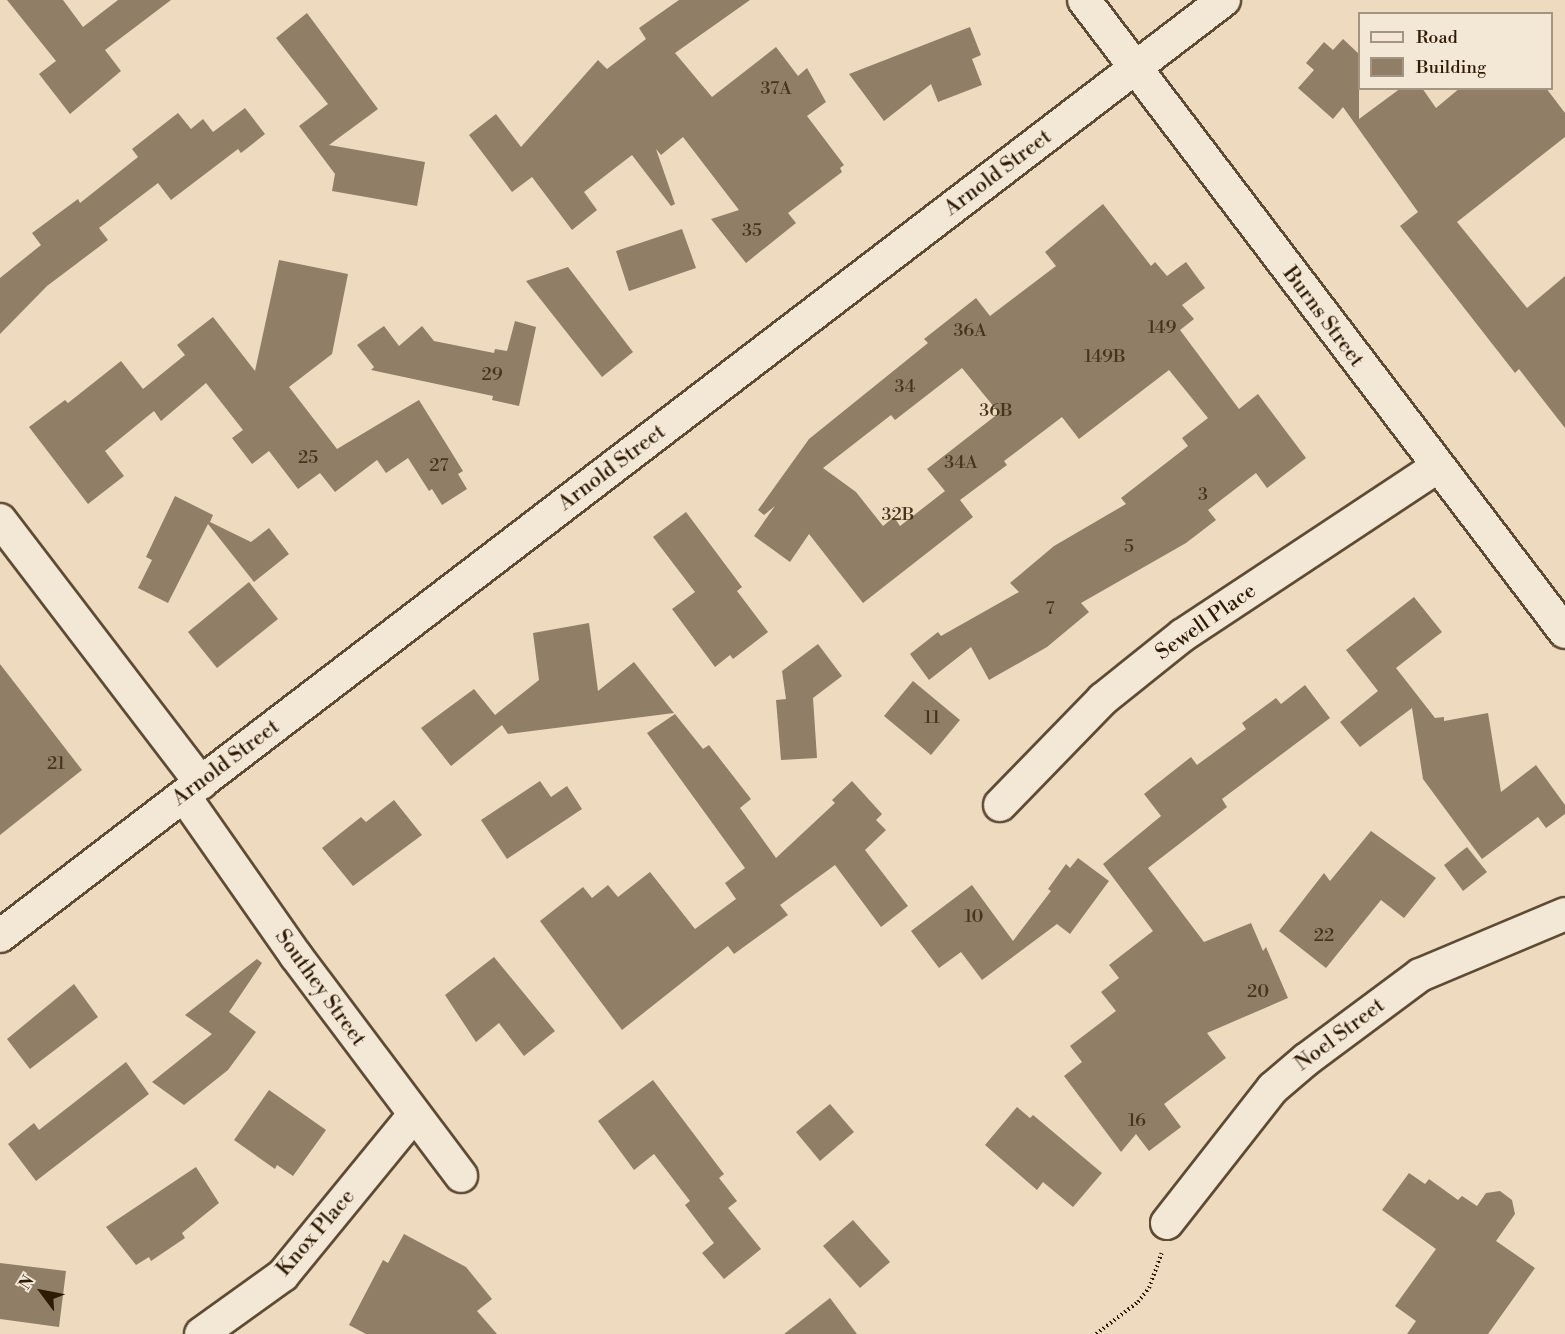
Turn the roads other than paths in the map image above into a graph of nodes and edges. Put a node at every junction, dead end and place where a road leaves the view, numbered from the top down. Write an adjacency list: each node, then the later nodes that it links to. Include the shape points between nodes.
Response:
1 (1084, 0): 3 (street, Burns Street)
2 (1224, 0): 3 (street, Arnold Street)
3 (1135, 68): 4 (street, Burns Street); 7 (street, Arnold Street)
4 (1437, 467): 6 (street, Burns Street); 8 (street, Sewell Place, via 1183,634 1103,699)
5 (0, 520): 7 (street, Southey Street)
6 (1565, 632)
7 (193, 789): 10 (street, Arnold Street); 11 (street, Southey Street, via 296,956)
8 (1000, 805)
9 (1565, 914): 13 (street, Noel Street, via 1420,975 1307,1059 1273,1088)
10 (0, 936)
11 (414, 1115): 12 (street, Southey Street); 14 (street, Knox Place, via 283,1275)
12 (461, 1176)
13 (1167, 1223)
14 (201, 1334)

